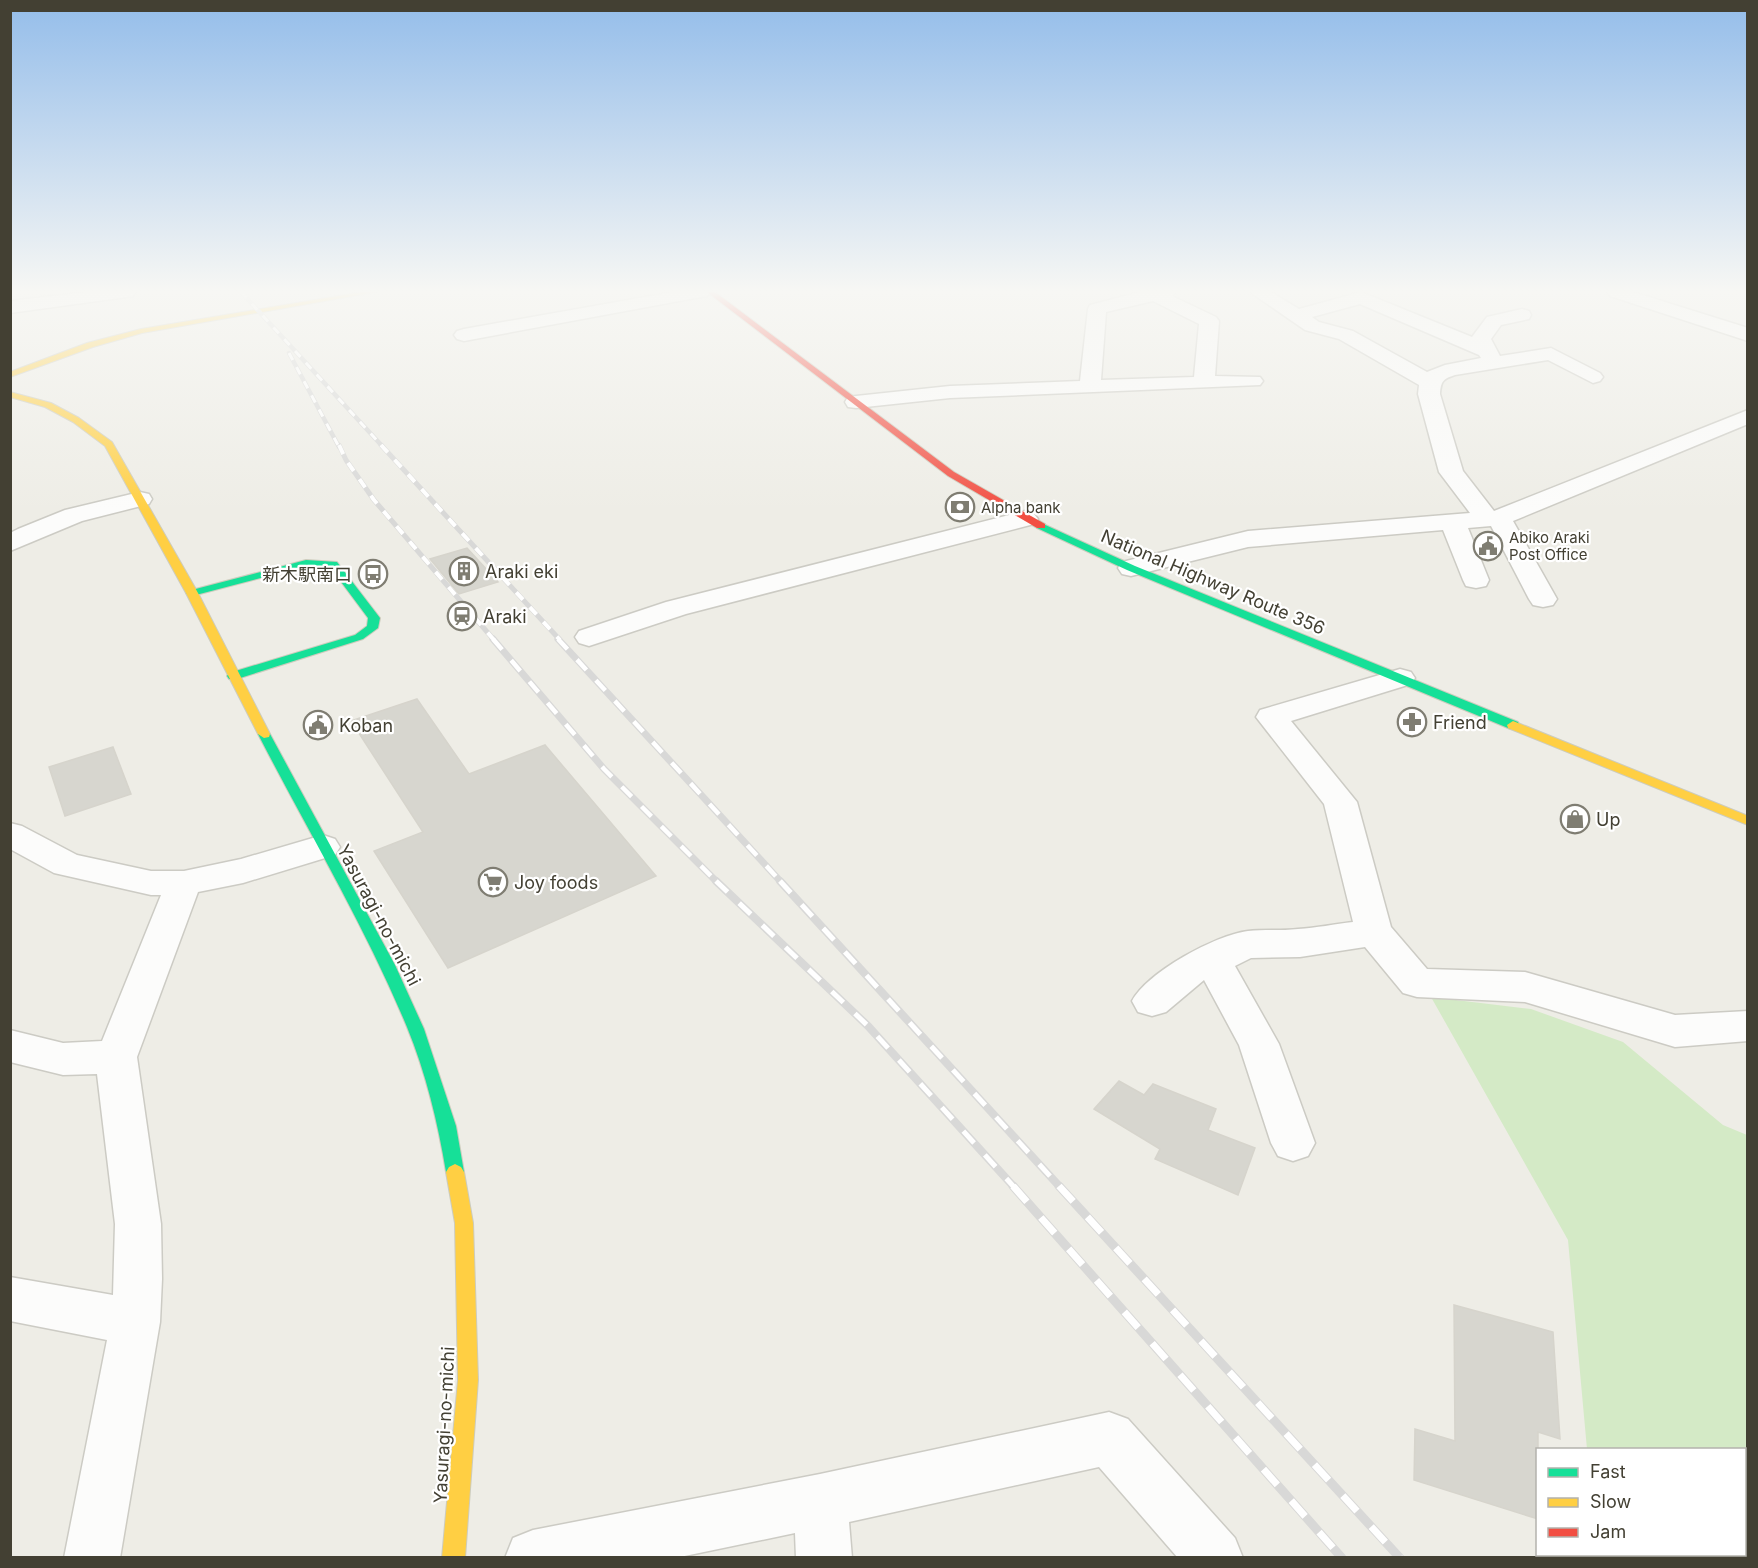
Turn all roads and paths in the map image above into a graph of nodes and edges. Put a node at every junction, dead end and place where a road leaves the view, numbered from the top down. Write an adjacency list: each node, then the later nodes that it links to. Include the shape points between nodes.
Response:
1 (36, 365): 8 (main road)
2 (807, 365): 15 (main road, National Highway Route 356)
3 (1092, 365): 13 (street)
4 (1205, 365): 11 (street)
5 (1400, 365): 12 (street)
6 (1470, 365): 12 (street, via 1437,374)
7 (1571, 365): 9 (street)
8 (10, 375)
9 (1593, 377)
10 (1253, 381): 11 (street)
11 (1204, 382): 13 (street)
12 (1430, 382): 19 (street, via 1429,394 1451,472)
13 (1090, 387): 15 (street, via 950,392)
14 (10, 394): 17 (main road, Yasuragi-no-michi, via 48,405 109,444)
15 (856, 402): 20 (main road, National Highway Route 356, via 951,474)
16 (1743, 422): 19 (street)
17 (140, 499): 22 (street, via 83,511); 26 (main road, Yasuragi-no-michi)
18 (10, 514): 22 (street)
19 (1493, 518): 21 (street); 27 (street)
20 (1025, 519): 24 (main road, National Highway Route 356); 28 (street, via 676,608)
21 (1452, 521): 24 (street, via 1248,539); 25 (street)
22 (41, 527): 23 (street)
23 (10, 543)
24 (1131, 568): 30 (main road, National Highway Route 356)
25 (1476, 580)
26 (192, 593): 29 (main road, Yasuragi-no-michi); 29 (main road, via 322,562 333,564 374,618 372,628 359,637)
27 (1543, 599)
28 (589, 638)
29 (233, 676): 33 (main road, Yasuragi-no-michi)
30 (1400, 678): 31 (main road, National Highway Route 356); 35 (street, via 1271,717 1340,802)
31 (1748, 821)
32 (10, 834): 34 (street, via 67,865 151,883)
33 (323, 847): 34 (street, via 243,871); 46 (main road, Yasuragi-no-michi, via 387,965 416,1029 447,1126 464,1223 468,1369)
34 (184, 883): 40 (street)
35 (1374, 932): 36 (street, via 1300,943 1246,945); 38 (street, via 1417,983 1525,987 1675,1031)
36 (1212, 960): 37 (street, via 1193,968); 41 (street, via 1259,1044)
37 (1152, 1001)
38 (1748, 1026)
39 (10, 1046): 40 (street, via 63,1059)
40 (116, 1057): 43 (street, via 138,1224)
41 (1293, 1143)
42 (10, 1299): 43 (street)
43 (135, 1322): 45 (street)
44 (820, 1501): 47 (street); 48 (street); 49 (street, via 1109,1438)
45 (92, 1557)
46 (453, 1557)
47 (533, 1557)
48 (824, 1557)
49 (1215, 1557)

